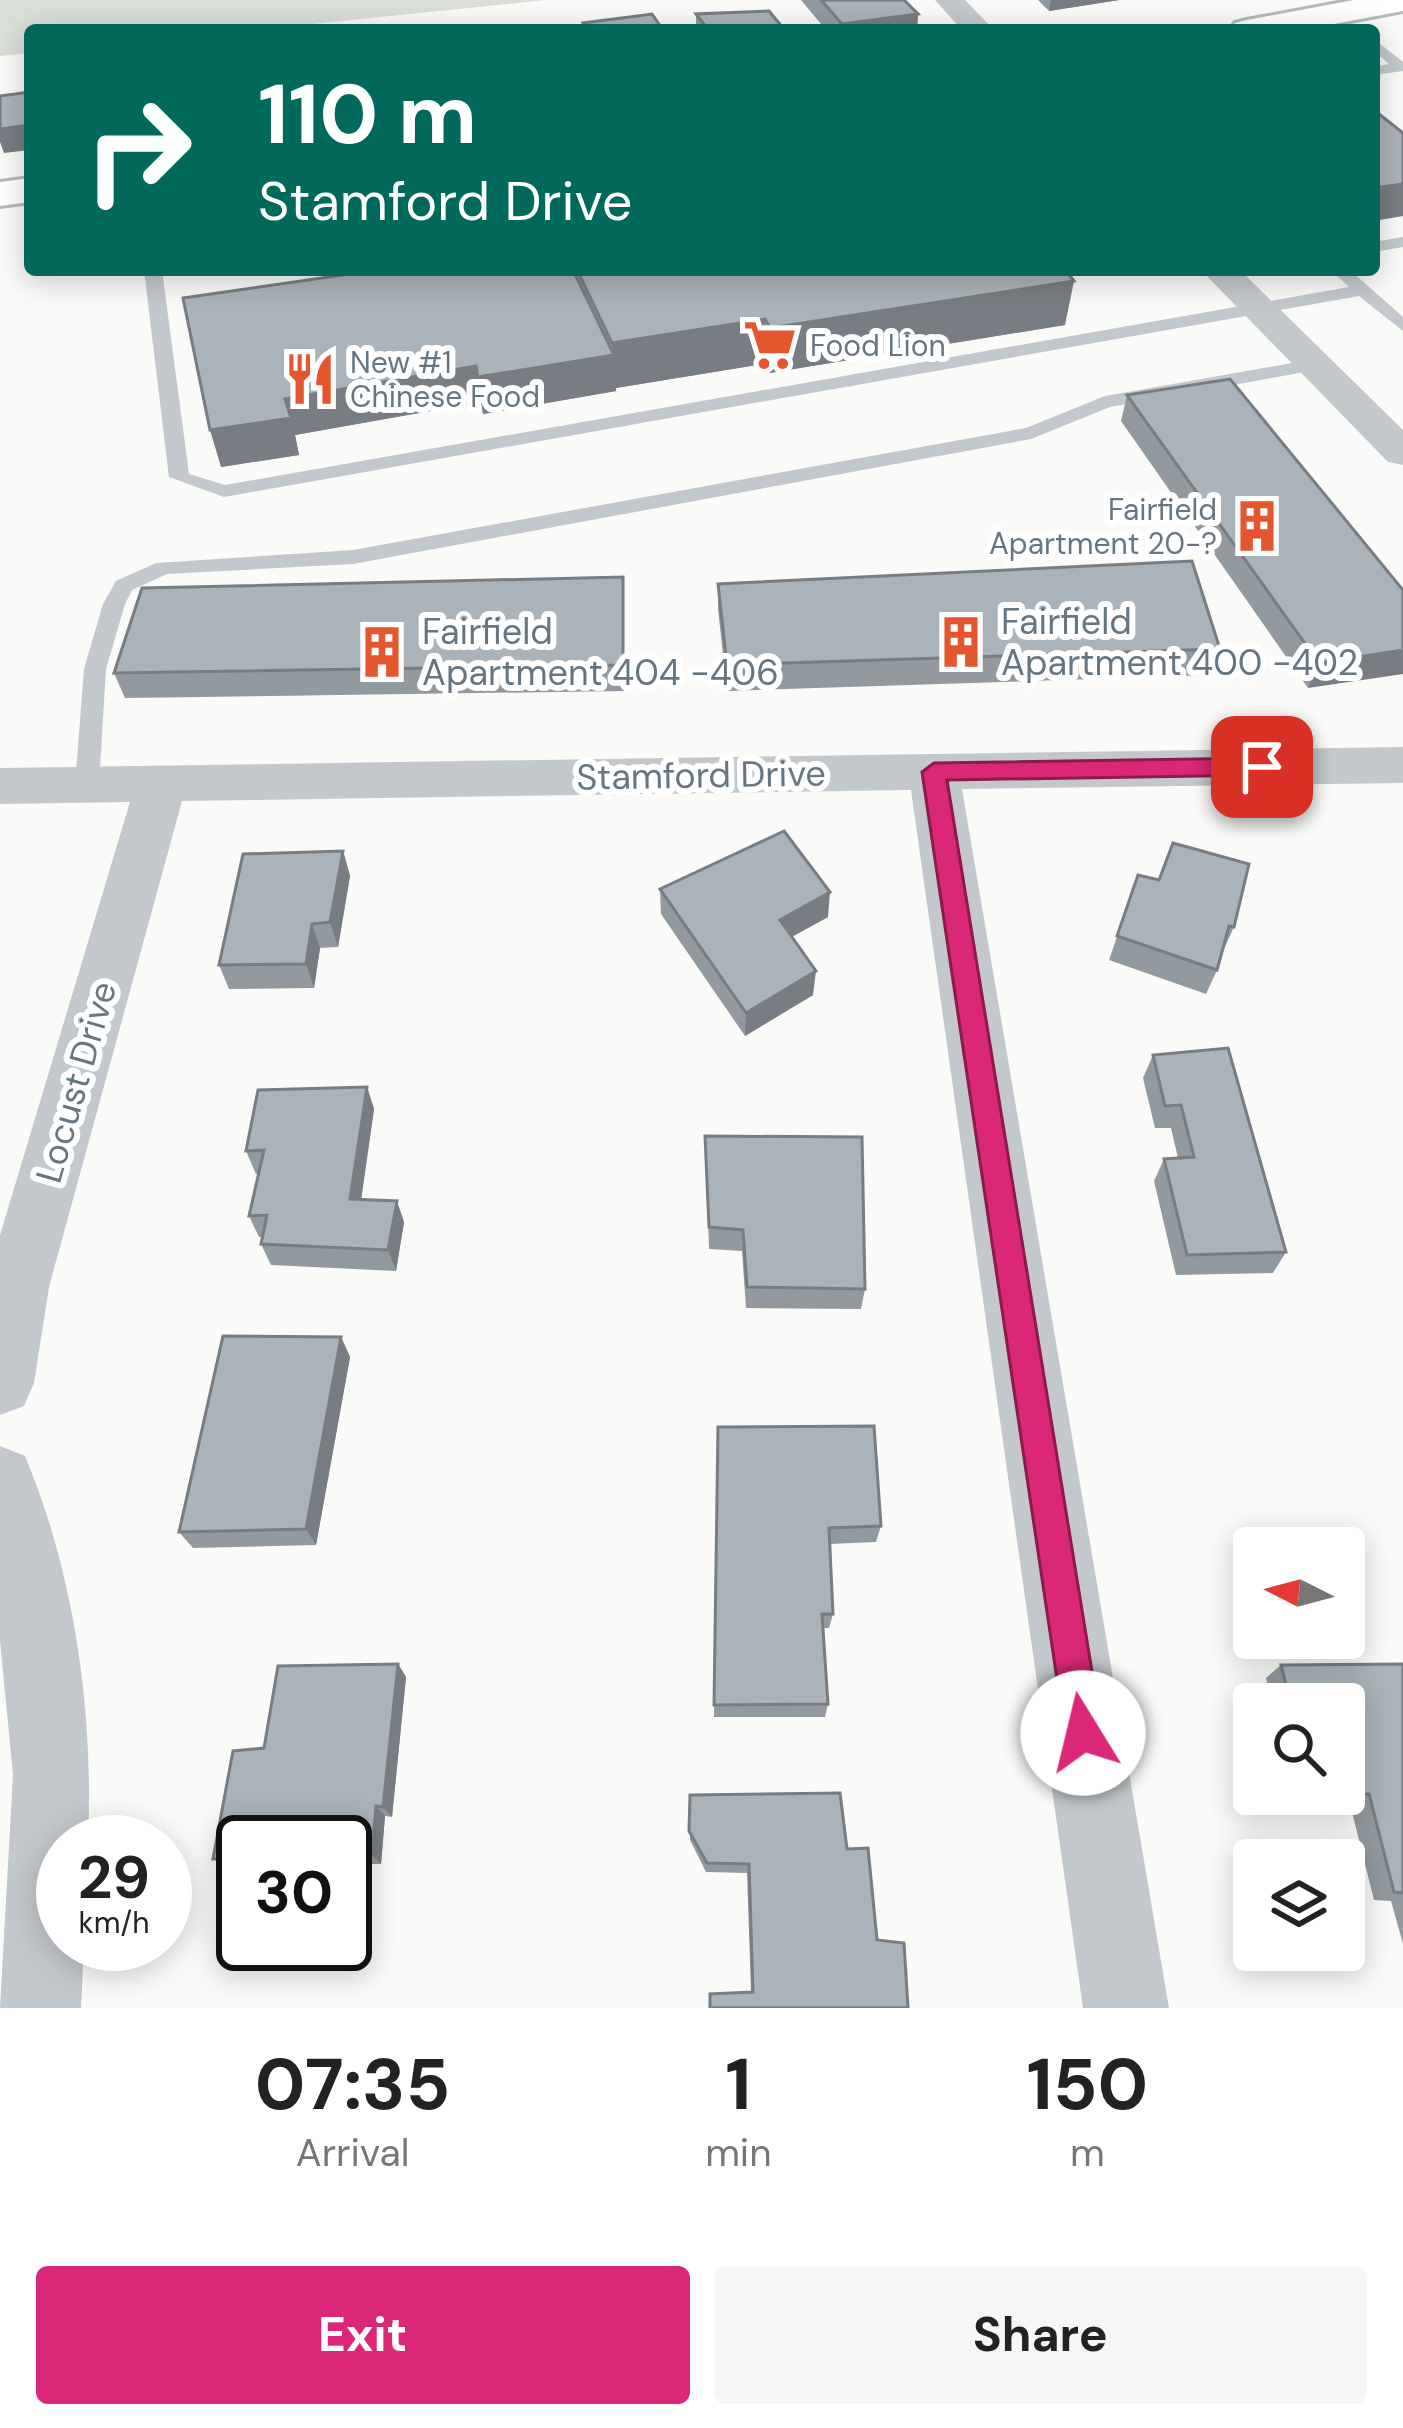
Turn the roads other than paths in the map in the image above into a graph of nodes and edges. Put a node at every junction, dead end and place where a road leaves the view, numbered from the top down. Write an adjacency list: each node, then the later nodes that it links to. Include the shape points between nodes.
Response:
1 (949, 0): 3 (street)
2 (1403, 1): 4 (main road)
3 (973, 24)
4 (1279, 24)
5 (1380, 49): 6 (lane, via 1400,67)
6 (1380, 70)
7 (154, 276): 11 (lane, via 179,477 224,491)
8 (1225, 276): 11 (street)
9 (1347, 276): 10 (lane)
10 (1362, 290): 11 (lane); 12 (lane)
11 (1258, 308): 13 (street)
12 (1403, 326)
13 (1315, 365): 14 (street); 18 (lane, via 1105,402 1031,434 353,557 163,568 124,586 114,604 95,669)
14 (1403, 453)
15 (1403, 765): 16 (street, Stamford Drive)
16 (934, 772): 17 (street, Stamford Drive); 23 (street)
17 (161, 784): 18 (street, Stamford Drive); 20 (street, Locust Drive, via 17,1287)
18 (87, 785): 19 (street, Stamford Drive)
19 (0, 786)
20 (0, 1383)
21 (0, 1481): 22 (street, via 32,1589 52,1775)
22 (38, 2008)
23 (1126, 2008)

